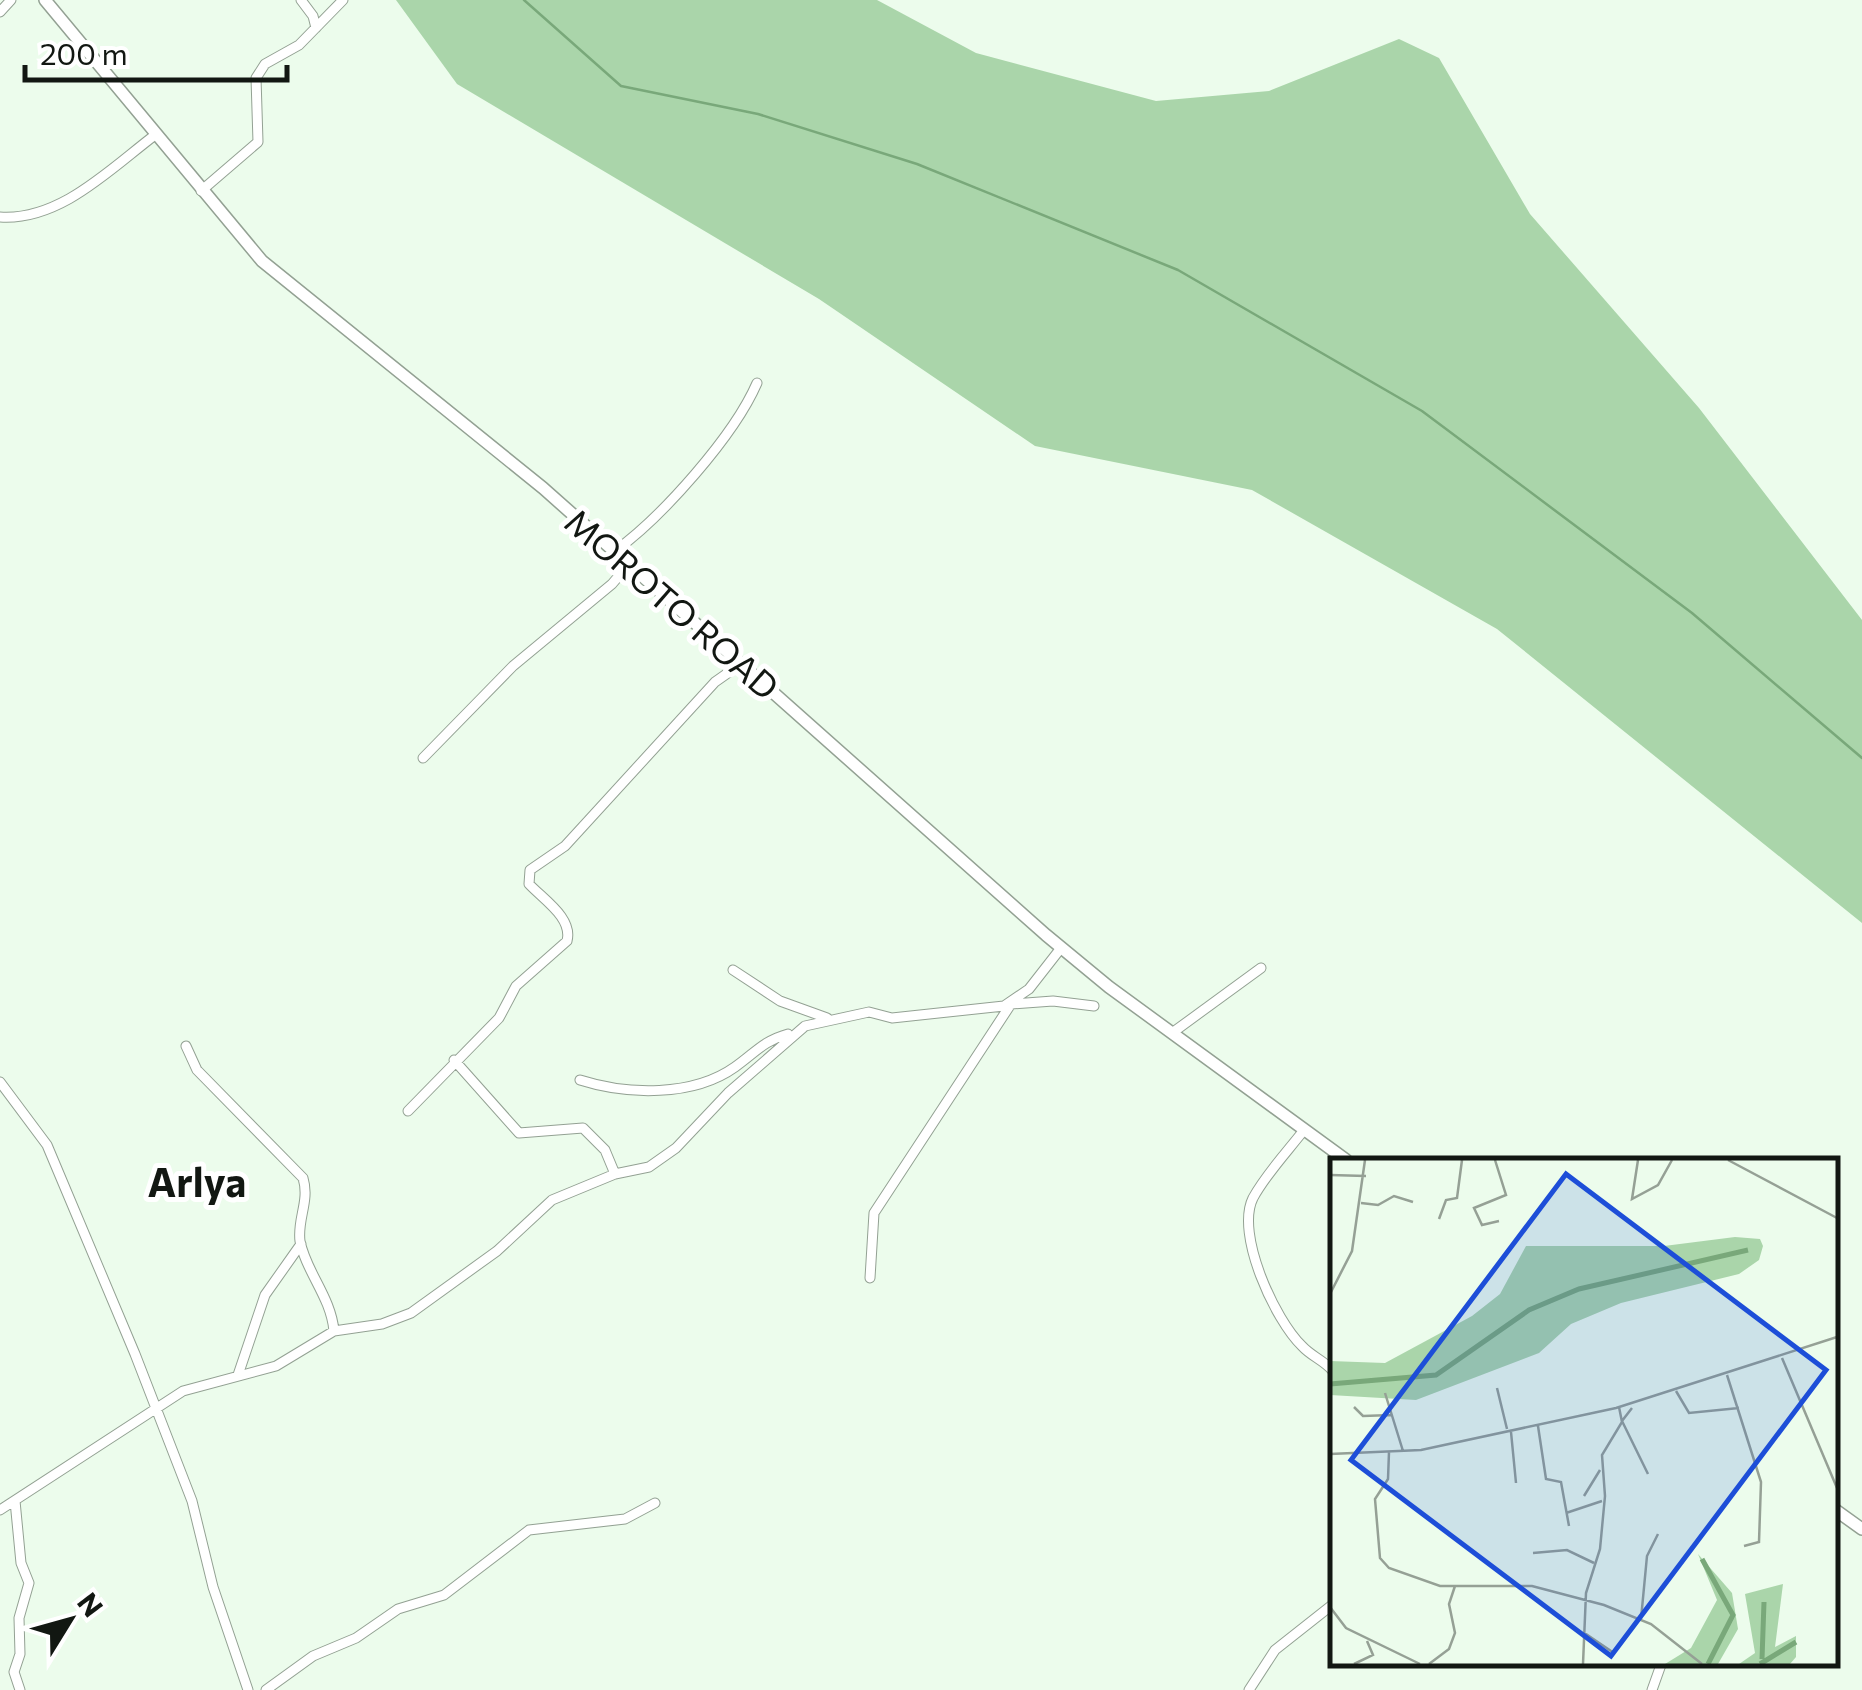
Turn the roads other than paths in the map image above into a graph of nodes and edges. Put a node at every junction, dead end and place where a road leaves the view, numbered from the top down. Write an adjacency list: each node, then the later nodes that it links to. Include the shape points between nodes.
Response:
1 (11, 0): 5 (street)
2 (46, 0): 7 (main road, MOROTO ROAD)
3 (301, 0): 6 (street)
4 (343, 0): 6 (street)
5 (0, 12)
6 (316, 28): 8 (street, via 265,64 256,78 258,142)
7 (154, 135): 8 (main road, MOROTO ROAD); 9 (street, via 69,199 37,214)
8 (201, 190): 11 (main road, MOROTO ROAD, via 262,261)
9 (0, 217)
10 (757, 383): 11 (street, via 692,476)
11 (615, 551): 12 (main road, MOROTO ROAD)
12 (629, 564): 13 (main road, MOROTO ROAD); 14 (street, via 512,666)
13 (743, 662): 15 (main road, MOROTO ROAD); 24 (street, via 715,682 565,846 530,870 529,884 564,920 567,941 516,986 504,1012)
14 (423, 758)
15 (1061, 948): 18 (street); 22 (main road, MOROTO ROAD)
16 (1260, 968): 22 (street)
17 (733, 970): 20 (street, via 780,1001)
18 (1010, 1004): 19 (street); 20 (street); 32 (street, via 874,1213)
19 (1094, 1006)
20 (830, 1019): 21 (street)
21 (795, 1032): 25 (street, via 761,1042 734,1067 699,1085 614,1091); 30 (street, via 676,1148 649,1167)
22 (1172, 1033): 28 (main road, MOROTO ROAD)
23 (186, 1046): 31 (street, via 197,1070 303,1178)
24 (454, 1060): 27 (street); 30 (street, via 519,1133 583,1128 605,1150)
25 (580, 1080)
26 (0, 1082): 36 (street, via 47,1146)
27 (408, 1111)
28 (1304, 1130): 29 (main road, MOROTO ROAD); 34 (street, via 1252,1200 1248,1221 1274,1306 1302,1346)
29 (1343, 1158)
30 (615, 1174): 33 (street, via 552,1200 411,1313)
31 (300, 1244): 33 (street); 35 (street, via 265,1294)
32 (870, 1278)
33 (334, 1331): 35 (street, via 276,1366)
34 (1330, 1368)
35 (238, 1375): 36 (street, via 183,1391)
36 (154, 1411): 37 (street); 45 (street, via 192,1501)
37 (15, 1501): 39 (street); 44 (street, via 29,1583 14,1672)
38 (655, 1504): 46 (street, via 625,1519 529,1530 456,1588 398,1609)
39 (0, 1510)
40 (1837, 1511): 41 (main road)
41 (1862, 1529)
42 (1330, 1607): 47 (street, via 1276,1650)
43 (1661, 1665): 48 (street)
44 (20, 1690)
45 (248, 1690)
46 (266, 1690)
47 (1248, 1690)
48 (1652, 1690)

